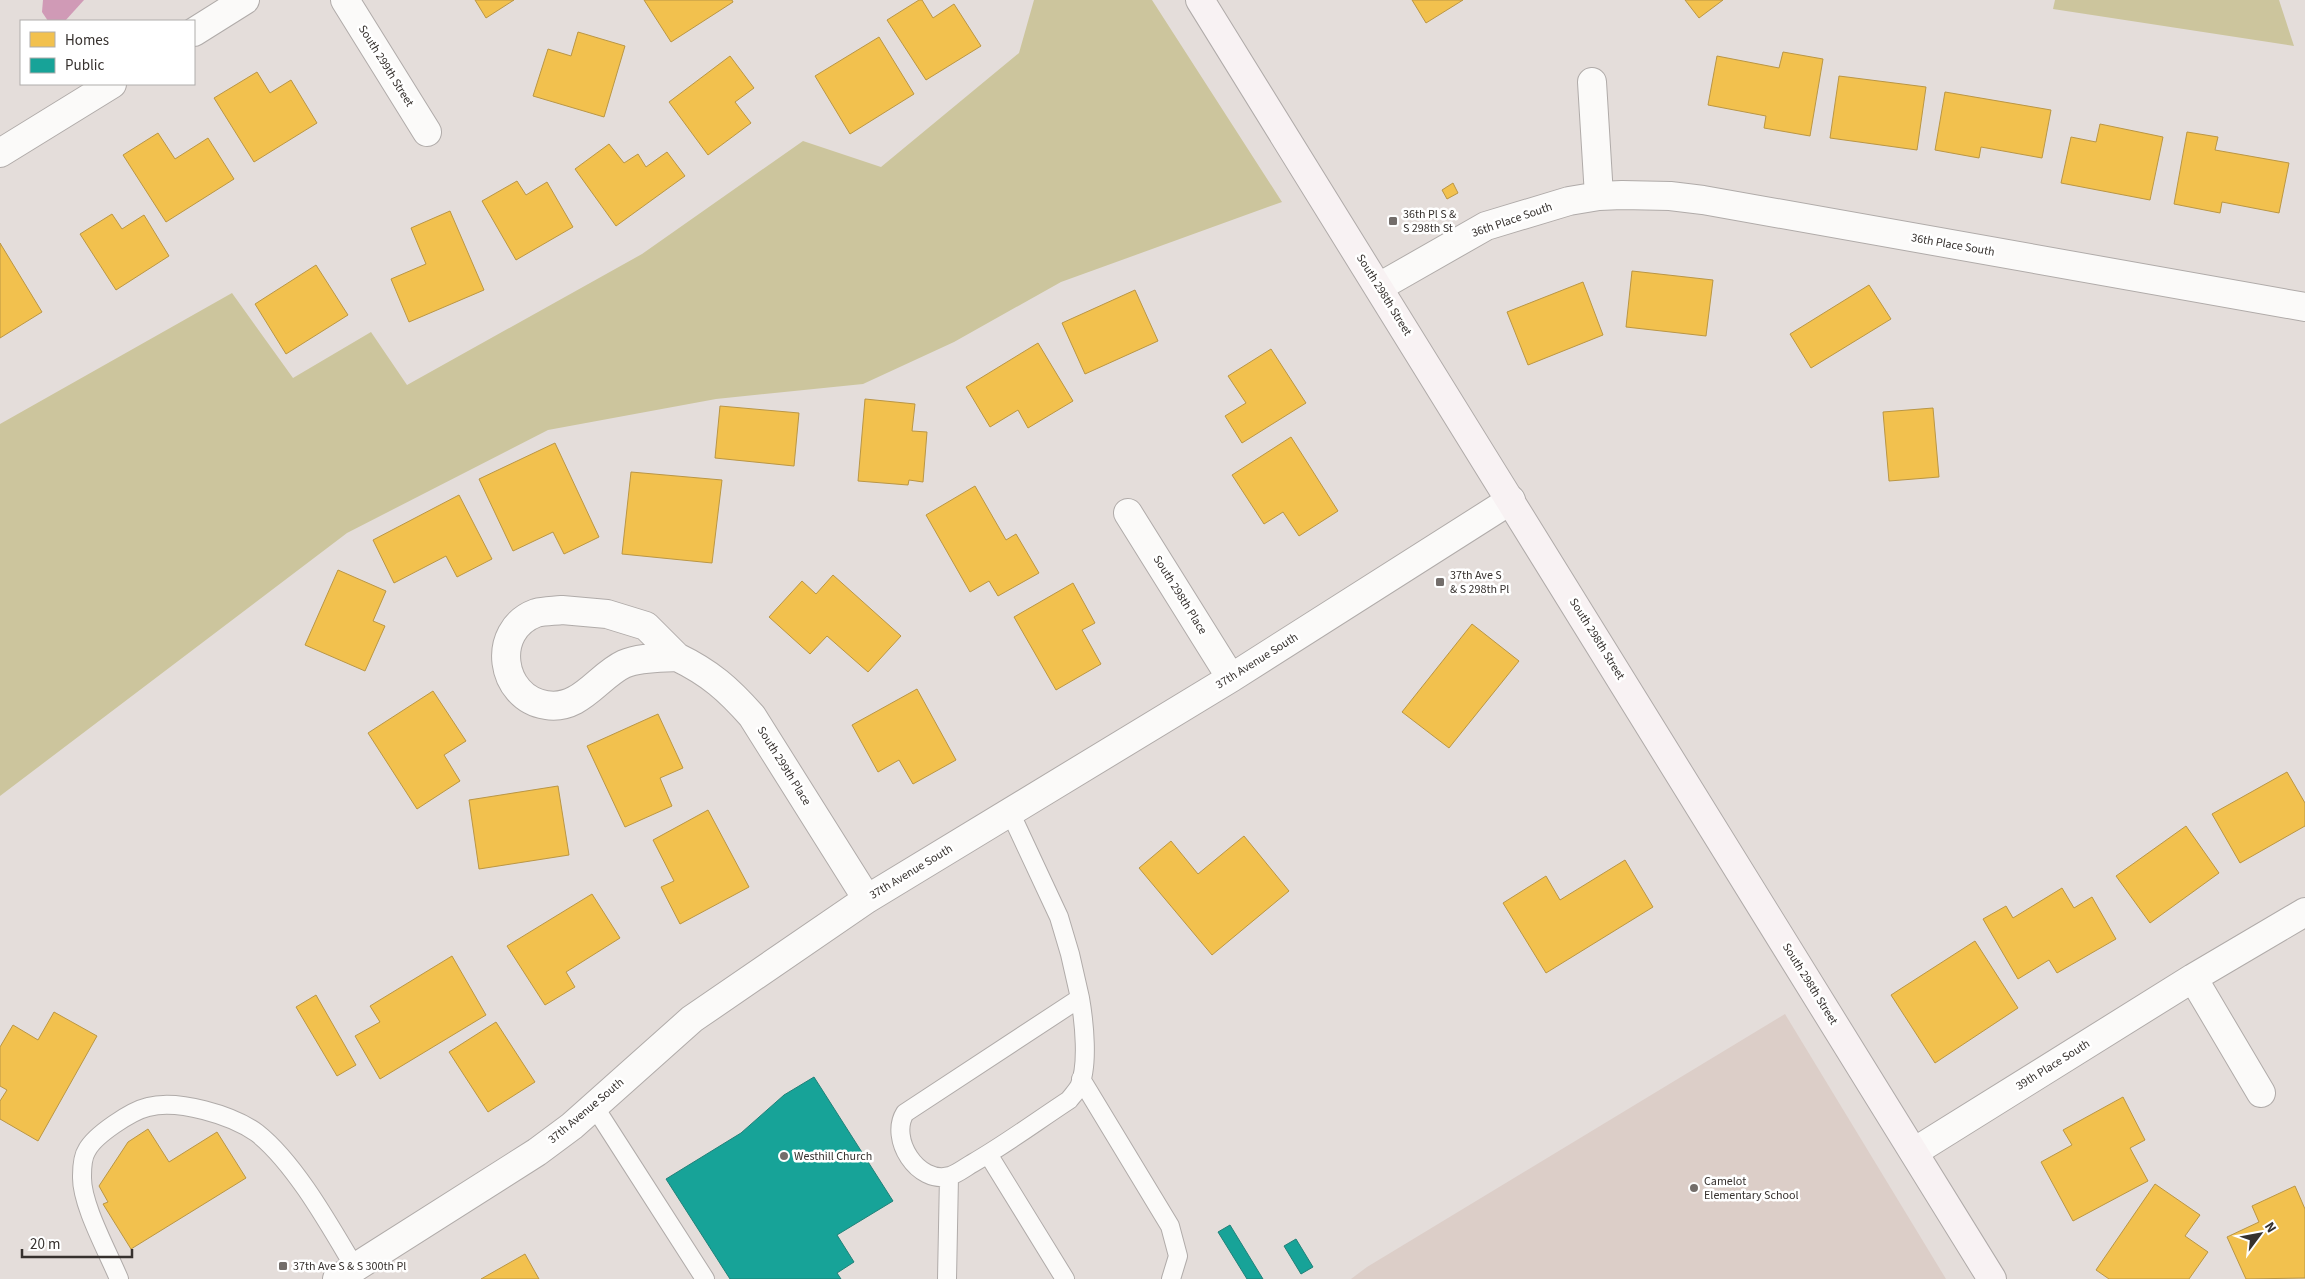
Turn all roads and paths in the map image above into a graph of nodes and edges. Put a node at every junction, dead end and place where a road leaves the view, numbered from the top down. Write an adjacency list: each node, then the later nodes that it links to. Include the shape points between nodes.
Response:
1 (245, 0): 4 (street)
2 (346, 0): 7 (street, South 299th Street)
3 (1200, 0): 10 (street, South 298th Street)
4 (195, 31)
5 (1592, 82): 9 (street)
6 (110, 85): 8 (street)
7 (427, 132)
8 (0, 152)
9 (1599, 196): 10 (street, 36th Place South, via 1486,226); 11 (street, 36th Place South, via 1650,195 1703,200)
10 (1379, 287): 12 (street, South 298th Street)
11 (2305, 307)
12 (1511, 500): 15 (street, 37th Avenue South); 24 (street, South 298th Street)
13 (1128, 513): 15 (street, South 298th Place)
14 (677, 656): 14 (street, South 299th Place, via 646,626 607,614 562,610 536,613 522,621 506,649 505,665 519,692 539,703 561,705 576,700 624,664); 17 (street, South 299th Place, via 713,677 752,716)
15 (1231, 678): 16 (street, 37th Avenue South)
16 (1010, 812): 17 (street, 37th Avenue South); 20 (lane, via 1059,917)
17 (867, 899): 23 (street, 37th Avenue South, via 692,1019)
18 (2305, 912): 19 (street, 39th Place South)
19 (2193, 978): 22 (street); 24 (street, 39th Place South)
20 (1080, 998): 21 (lane, via 1085,1026); 26 (lane, via 905,1112 899,1133 904,1150 930,1175)
21 (1081, 1079): 25 (lane, via 1069,1100); 32 (lane, via 1170,1226 1178,1256)
22 (2262, 1093)
23 (594, 1106): 27 (street, 37th Avenue South, via 537,1152); 29 (lane)
24 (1914, 1152): 33 (street, South 298th Street)
25 (988, 1154): 26 (lane); 31 (lane)
26 (949, 1176): 30 (lane)
27 (346, 1273): 28 (lane, via 287,1164 256,1133 217,1114 182,1106 148,1107 105,1129 86,1151 82,1176 85,1198)
28 (119, 1279)
29 (705, 1279)
30 (947, 1279)
31 (1065, 1279)
32 (1172, 1279)
33 (1992, 1279)

